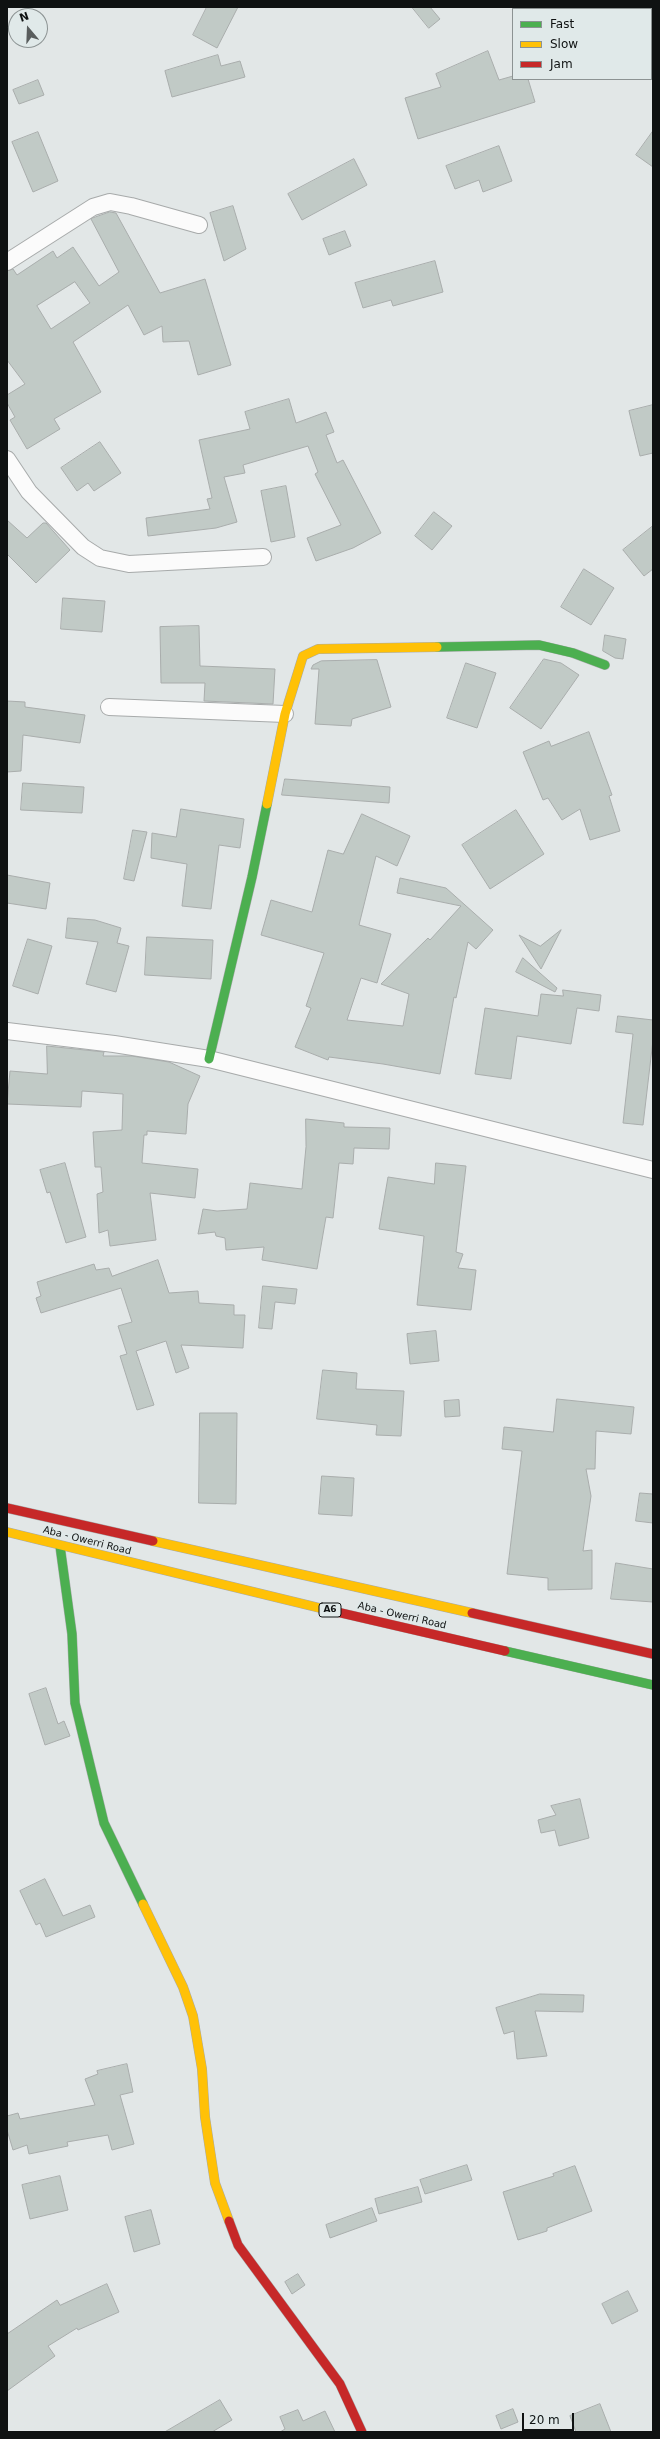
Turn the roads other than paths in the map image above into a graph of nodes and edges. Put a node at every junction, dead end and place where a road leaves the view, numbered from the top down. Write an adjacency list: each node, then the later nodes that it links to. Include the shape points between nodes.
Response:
1 (199, 225): 2 (street, via 110,202 94,207)
2 (7, 262)
3 (7, 458): 4 (street, via 29,492 83,547 100,558 129,564)
4 (263, 557)
5 (605, 665): 7 (main road, via 573,653 539,645 318,649 303,656)
6 (109, 707): 7 (street)
7 (285, 714): 9 (main road, via 252,877)
8 (7, 1031): 9 (street)
9 (209, 1059): 10 (street)
10 (653, 1170)
11 (7, 1508): 14 (main road, Aba - Owerri Road)
12 (7, 1532): 13 (main road, Aba - Owerri Road / A6)
13 (60, 1546): 15 (main road, Aba - Owerri Road / A6, via 425,1634); 16 (main road, via 72,1634 75,1703 104,1823 183,1987 193,2016 202,2069 215,2183 238,2245 340,2384)
14 (653, 1654)
15 (653, 1685)
16 (362, 2432)

